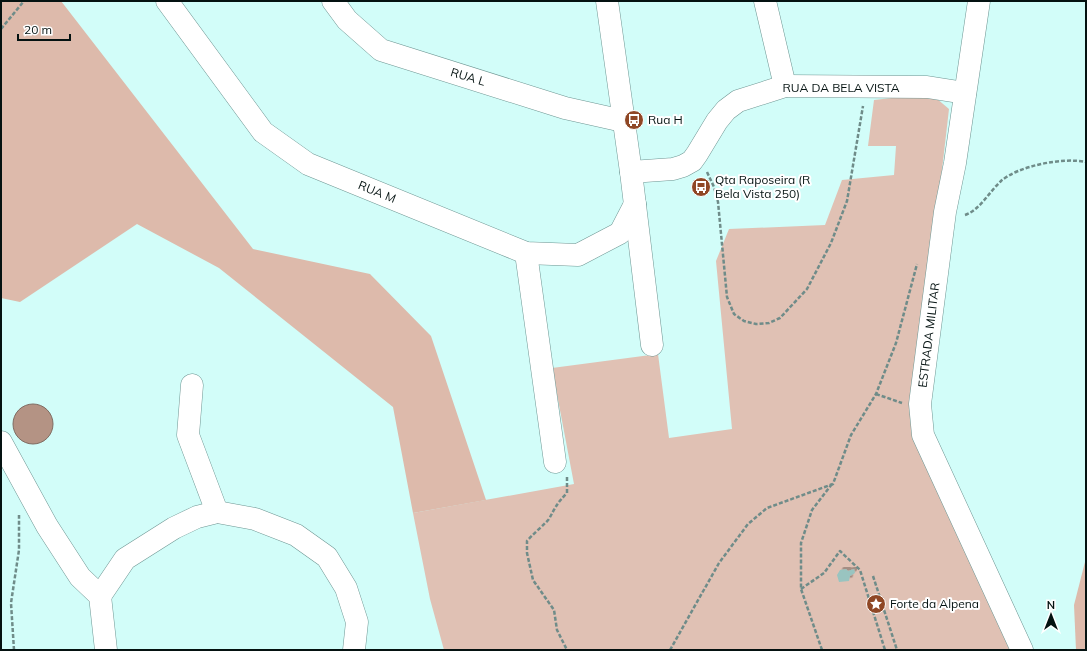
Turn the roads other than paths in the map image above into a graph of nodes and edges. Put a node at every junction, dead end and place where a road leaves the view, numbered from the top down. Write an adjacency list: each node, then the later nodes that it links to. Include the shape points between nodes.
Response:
1 (166, 1): 11 (street, RUA M, via 263,132 308,164)
2 (333, 1): 8 (street, RUA L, via 347,20 381,50 565,108)
3 (607, 1): 8 (street)
4 (765, 1): 6 (street)
5 (979, 1): 7 (street, ESTRADA MILITAR)
6 (785, 86): 7 (street, RUA DA BELA VISTA, via 927,87); 9 (street, RUA DA BELA VISTA, via 738,100 717,121 692,161 673,169)
7 (965, 93): 20 (street, ESTRADA MILITAR, via 945,212 921,409 923,435)
8 (623, 121): 9 (street)
9 (631, 172): 10 (street)
10 (635, 204): 11 (street, RUA M, via 620,233 578,255); 12 (street)
11 (526, 253): 15 (street)
12 (652, 344)
13 (192, 385): 16 (street, via 188,436)
14 (1, 442): 17 (street, via 47,526 80,577)
15 (561, 469)
16 (217, 512): 17 (street, via 197,517 174,528 125,559); 19 (street, via 256,519 296,535 327,557 346,588 357,622)
17 (100, 596): 18 (street)
18 (106, 650)
19 (354, 650)
20 (1022, 650)

